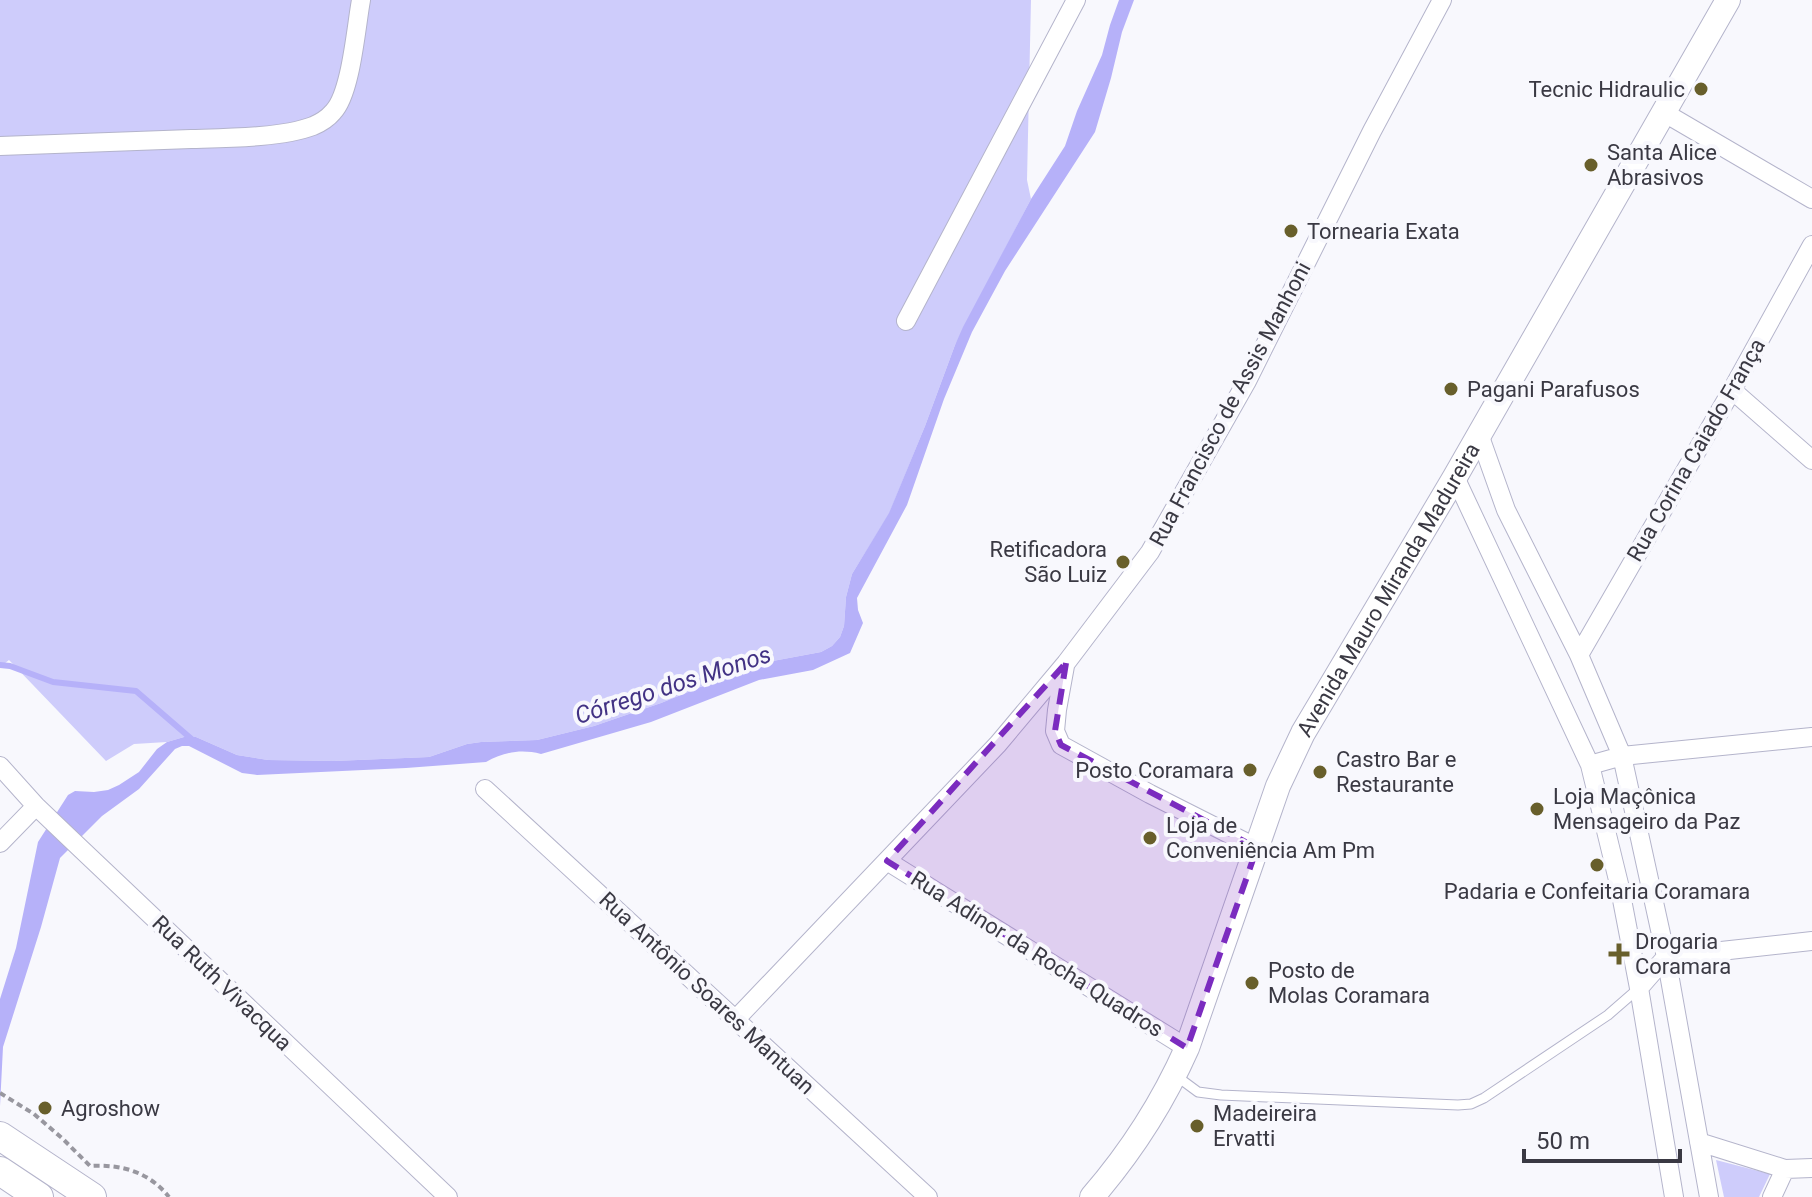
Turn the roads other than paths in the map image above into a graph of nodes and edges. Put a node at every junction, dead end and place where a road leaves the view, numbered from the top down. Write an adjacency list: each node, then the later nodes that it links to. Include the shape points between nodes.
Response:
1 (361, 0): 6 (street, via 342,99 313,126 219,138)
2 (1076, 0): 9 (street)
3 (1442, 0): 15 (street, Rua Francisco de Assis Manhoni, via 1247,381 1150,552)
4 (1728, 0): 5 (main road, Avenida Mauro Miranda Madureira)
5 (1663, 112): 7 (street); 11 (main road, Avenida Mauro Miranda Madureira)
6 (0, 146)
7 (1812, 199)
8 (1812, 245): 10 (street, Rua Corina Caiado França)
9 (906, 321)
10 (1732, 390): 12 (street); 14 (street, Rua Corina Caiado França)
11 (1479, 434): 13 (main road, Avenida Mauro Miranda Madureira); 14 (street, via 1506,510)
12 (1812, 460)
13 (1455, 477): 18 (street); 23 (main road, Avenida Mauro Miranda Madureira, via 1303,733)
14 (1579, 655): 17 (street)
15 (1066, 663): 23 (street, via 1055,731 1061,745); 24 (street, Rua Francisco de Assis Manhoni)
16 (1812, 737): 17 (street)
17 (1622, 756): 18 (street); 26 (street)
18 (1590, 765): 27 (street)
19 (0, 766): 21 (street, Rua Ruth Vivacqua)
20 (485, 789): 28 (street, Rua Antônio Soares Mantuan)
21 (42, 811): 22 (street); 40 (street, Rua Ruth Vivacqua)
22 (0, 843)
23 (1257, 848): 29 (main road, Avenida Mauro Miranda Madureira)
24 (887, 861): 28 (street, Rua Francisco de Assis Manhoni); 29 (street, Rua Adinor da Rocha Quadros)
25 (1812, 941): 26 (street)
26 (1666, 957): 27 (street); 30 (street)
27 (1639, 988): 31 (street); 32 (lane, via 1608,1015 1471,1104 1221,1095 1198,1092)
28 (736, 1019): 41 (street, Rua Antônio Soares Mantuan)
29 (1187, 1048): 32 (main road, Avenida Mauro Miranda Madureira)
30 (1685, 1067): 31 (street); 34 (street)
31 (1654, 1074): 43 (street)
32 (1175, 1075): 42 (main road, Avenida Mauro Miranda Madureira, via 1141,1134)
33 (10, 1142): 39 (highway)
34 (1699, 1142): 36 (street); 44 (street)
35 (1812, 1168): 36 (street)
36 (1785, 1169): 45 (street)
37 (2, 1172): 38 (highway)
38 (39, 1197)
39 (92, 1197)
40 (448, 1197)
41 (928, 1197)
42 (1092, 1197)
43 (1674, 1197)
44 (1709, 1197)
45 (1772, 1197)

